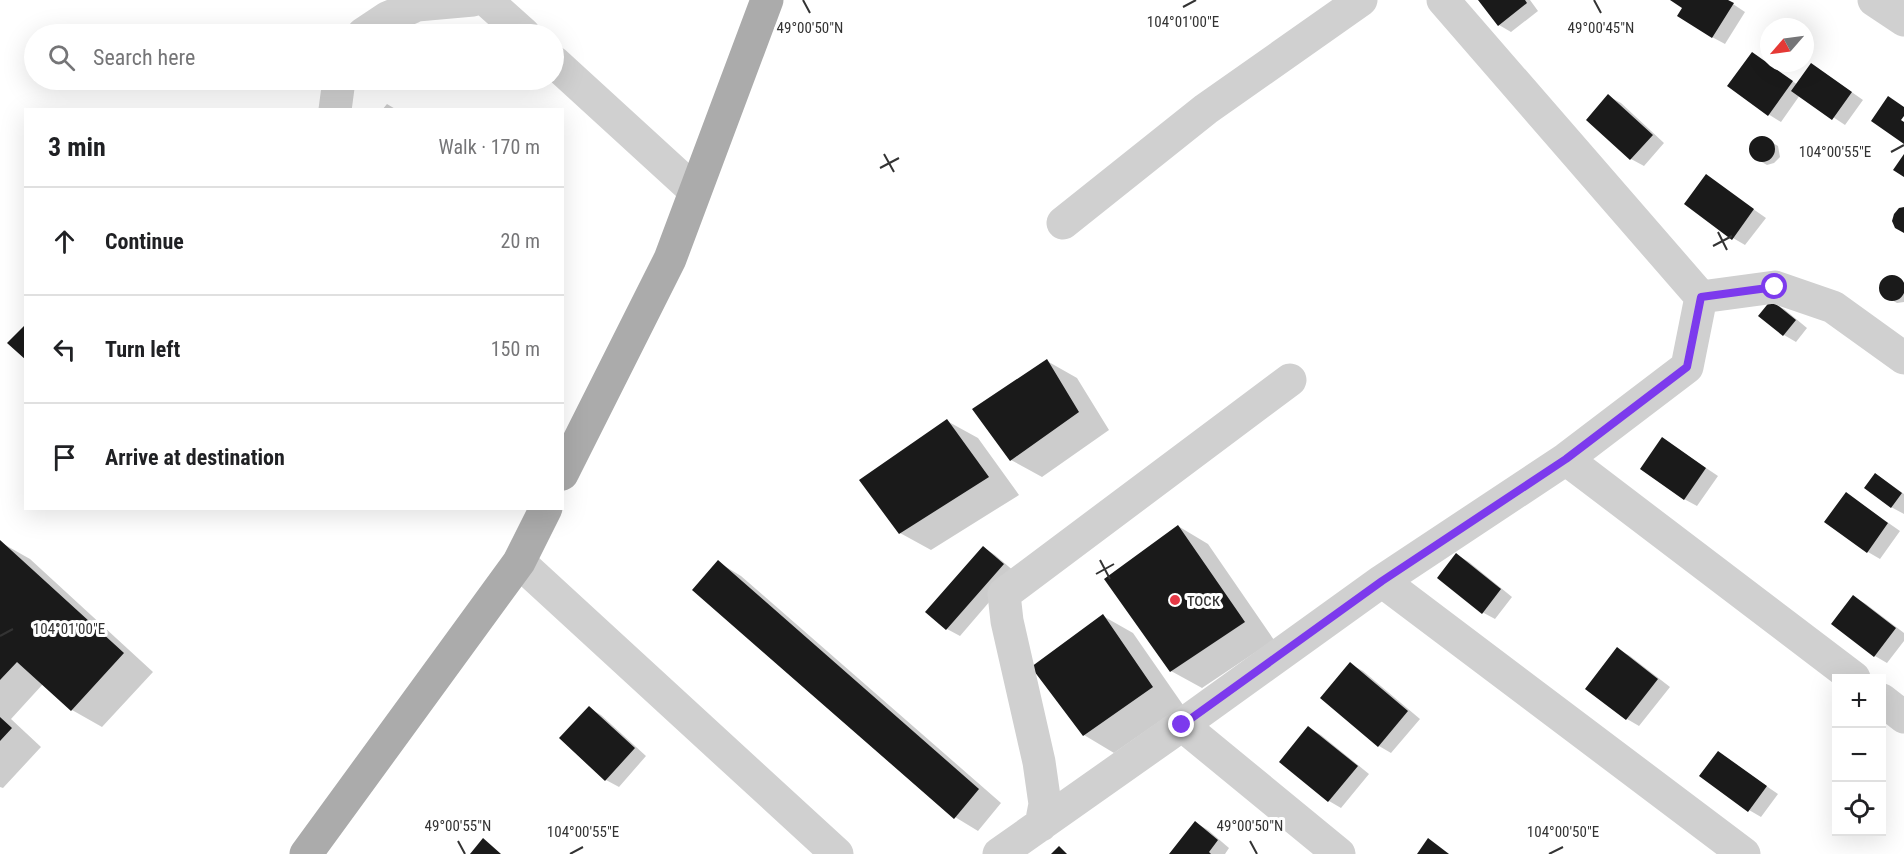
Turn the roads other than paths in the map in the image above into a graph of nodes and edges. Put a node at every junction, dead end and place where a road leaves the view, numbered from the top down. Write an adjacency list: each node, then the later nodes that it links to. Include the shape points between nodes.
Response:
1 (474, 0): 8 (street, via 417,5)
2 (486, 0): 9 (street)
3 (767, 0): 13 (main road)
4 (1361, 0): 14 (street, via 1206,109)
5 (1443, 0): 15 (street)
6 (1874, 0): 7 (street)
7 (1904, 20)
8 (378, 24)
9 (513, 24)
10 (564, 71): 13 (street)
11 (338, 90): 12 (street)
12 (335, 108)
13 (695, 191): 19 (main road, via 670,259)
14 (1063, 223)
15 (1701, 297): 16 (street, via 1775,287 1833,307); 18 (street, via 1687,367)
16 (1904, 358)
17 (1290, 380): 27 (street, via 1004,594 1039,762 1045,804)
18 (1566, 459): 22 (street); 23 (street)
19 (564, 470)
20 (545, 510): 21 (main road)
21 (519, 562): 28 (main road); 29 (street)
22 (1382, 581): 26 (street); 32 (street)
23 (1849, 674)
24 (1886, 704): 25 (street)
25 (1904, 717)
26 (1182, 725): 27 (street); 31 (street)
27 (1041, 825): 30 (street)
28 (306, 854)
29 (837, 854)
30 (999, 854)
31 (1339, 854)
32 (1744, 854)

